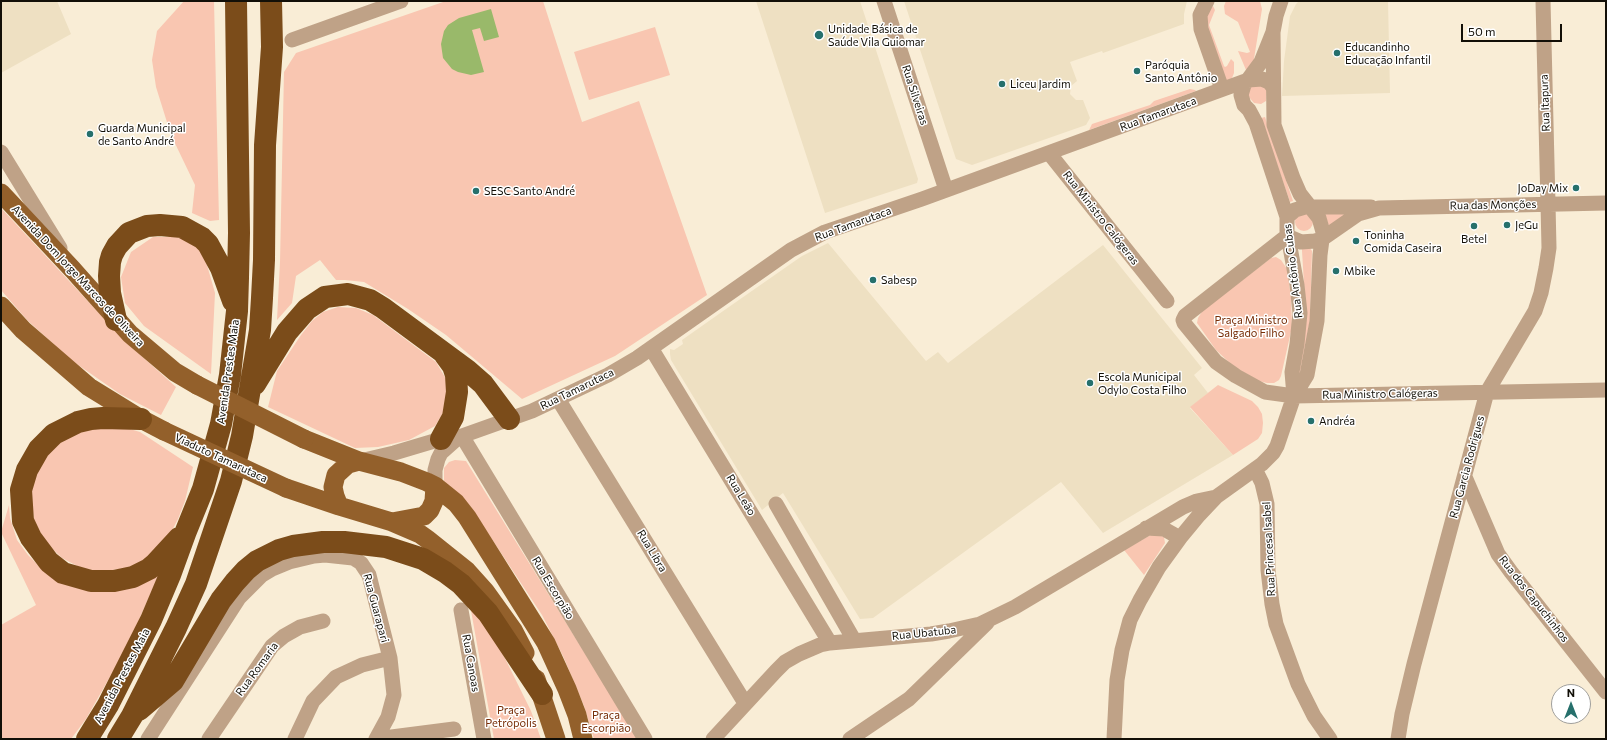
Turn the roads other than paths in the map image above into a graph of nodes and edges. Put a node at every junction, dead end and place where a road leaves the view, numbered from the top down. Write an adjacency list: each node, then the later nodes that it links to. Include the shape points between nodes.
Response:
1 (236, 1): 29 (highway, Avenida Prestes Maia, via 239,233)
2 (271, 1): 34 (highway, via 272,47 265,145 264,268 260,330)
3 (401, 1): 9 (street)
4 (884, 1): 17 (street, Rua Silveiras)
5 (1207, 1): 12 (street, via 1200,15 1201,29)
6 (1282, 1): 8 (street)
7 (1543, 1): 20 (street, Rua Itapura)
8 (1273, 32): 10 (street, via 1260,65); 11 (street)
9 (292, 40)
10 (1248, 80): 11 (street, via 1262,79); 12 (street, Rua Tamarutaca); 14 (street, via 1241,95)
11 (1273, 87): 13 (street)
12 (1216, 92): 14 (street, Rua Tamarutaca); 16 (street, Rua Tamarutaca)
13 (1273, 104): 14 (street, via 1266,111 1259,113); 21 (street, via 1274,125 1290,170 1300,194)
14 (1246, 107): 23 (street, Rua Antônio Cubas, via 1256,123)
15 (1, 152): 26 (street)
16 (1049, 153): 17 (street, Rua Tamarutaca); 27 (street, Rua Ministro Calógeras)
17 (946, 190): 31 (street, Rua Tamarutaca, via 825,232 802,243)
18 (1, 193): 26 (main road, Avenida Dom Jorge Marcos de Oliveira)
19 (1606, 203): 20 (street, Rua das Monções)
20 (1548, 204): 22 (street, Rua das Monções); 35 (street, Rua Garcia Rodrigues, via 1548,248 1541,293 1529,323)
21 (1311, 207): 22 (street, Rua das Monções); 23 (street, via 1295,210); 25 (street, via 1322,225)
22 (1379, 208): 25 (street, Rua das Monções, via 1358,214)
23 (1287, 217): 24 (street, Rua Antônio Cubas)
24 (1287, 236): 25 (street, via 1301,242); 36 (street, Rua Antônio Cubas, via 1300,313 1292,372); 36 (street, Rua Ministro Calógeras, via 1183,320 1210,355 1236,376 1265,392)
25 (1322, 238): 36 (street, Rua Antônio Cubas, via 1313,346 1307,375)
26 (73, 270): 30 (main road, Avenida Dom Jorge Marcos de Oliveira)
27 (1166, 301)
28 (1, 306): 39 (main road, via 22,330 94,390)
29 (237, 311): 30 (highway, via 221,268 208,244 197,234 182,227 160,225 147,226 130,233 116,246 108,276); 50 (highway, Avenida Prestes Maia, via 230,375 221,424 203,489)
30 (116, 320): 41 (main road, Avenida Dom Jorge Marcos de Oliveira, bridge, via 175,372 197,385 304,439)
31 (651, 348): 37 (street, Rua Tamarutaca, via 625,366); 56 (street, Rua Leão)
32 (444, 354): 34 (highway, via 370,300 348,294 334,295 316,302 299,317 287,332); 38 (highway, via 483,384); 40 (highway, via 456,375)
33 (1606, 390): 35 (street, Rua Ministro Calógeras)
34 (251, 392): 61 (highway, via 231,481 196,584)
35 (1487, 392): 36 (street, Rua Ministro Calógeras); 43 (street, Rua Garcia Rodrigues)
36 (1294, 396): 42 (street, Rua Antônio Cubas, via 1277,446 1268,459)
37 (558, 398): 38 (street, Rua Tamarutaca); 60 (street, Rua Libra)
38 (509, 419): 40 (street, Rua Tamarutaca)
39 (154, 426): 47 (main road, Viaduto Tamarutaca, bridge, via 286,488); 50 (highway, via 103,418 78,422 54,434 38,449 27,470 22,490 23,521 38,549 55,567 63,573 102,582 124,580 149,569)
40 (454, 437): 41 (street, Rua Tamarutaca); 44 (street, Rua Tamarutaca, via 438,459 434,470); 72 (street, Rua Escorpião)
41 (359, 461): 44 (main road, via 407,474); 47 (main road, via 348,464 336,475 333,487)
42 (1255, 469): 45 (street, Rua Antônio Cubas); 76 (street, Rua Princesa Isabel, via 1262,483 1267,504 1268,570 1276,624 1298,684 1314,716)
43 (1465, 477): 58 (street, Rua dos Capuchinhos, via 1498,554); 77 (street, Rua Garcia Rodrigues, via 1412,671)
44 (435, 486): 48 (main road, via 434,501 424,516); 71 (main road, via 465,513 546,643 567,689)
45 (1216, 498): 49 (street, Rua Ubatuba, via 1183,507); 51 (street, Rua Antônio Cubas)
46 (776, 504): 55 (street)
47 (339, 506): 48 (main road)
48 (392, 522): 59 (main road, via 420,534 443,551 485,591 512,630 532,667)
49 (1146, 528): 51 (street, via 1164,529); 53 (street, Rua Ubatuba, via 1015,607)
50 (186, 531): 63 (highway, Avenida Prestes Maia, via 151,620 108,705)
51 (1180, 538): 75 (street, Rua Antônio Cubas, via 1147,585 1130,620 1117,680)
52 (461, 610): 69 (street, Rua Canoas)
53 (990, 619): 55 (street, Rua Ubatuba, via 949,631); 74 (street, via 909,699)
54 (323, 621): 66 (street, Rua Romaria, via 300,627 272,646)
55 (854, 640): 56 (street, Rua Ubatuba)
56 (830, 643): 60 (street, Rua Ubatuba, via 805,651 785,662)
57 (390, 658): 65 (street, Rua Guarapari, via 369,576 361,563 347,556 326,555 280,565 262,576 240,598); 67 (street, via 362,665 336,677 313,701); 68 (street, Rua Guarapari, via 394,695 388,717)
58 (1606, 692)
59 (542, 694): 61 (highway, via 488,613 461,584 445,572 423,558 386,547 344,542 310,543 279,550 256,561 246,570 221,600 173,681); 70 (main road)
60 (745, 703): 73 (street, Rua Ubatuba)
61 (132, 716): 64 (highway)
62 (454, 729): 68 (street)
63 (87, 739)
64 (118, 739)
65 (148, 739)
66 (209, 739)
67 (295, 739)
68 (376, 739)
69 (484, 739)
70 (556, 739)
71 (583, 739)
72 (645, 739)
73 (713, 739)
74 (850, 739)
75 (1114, 739)
76 (1330, 739)
77 (1398, 739)

